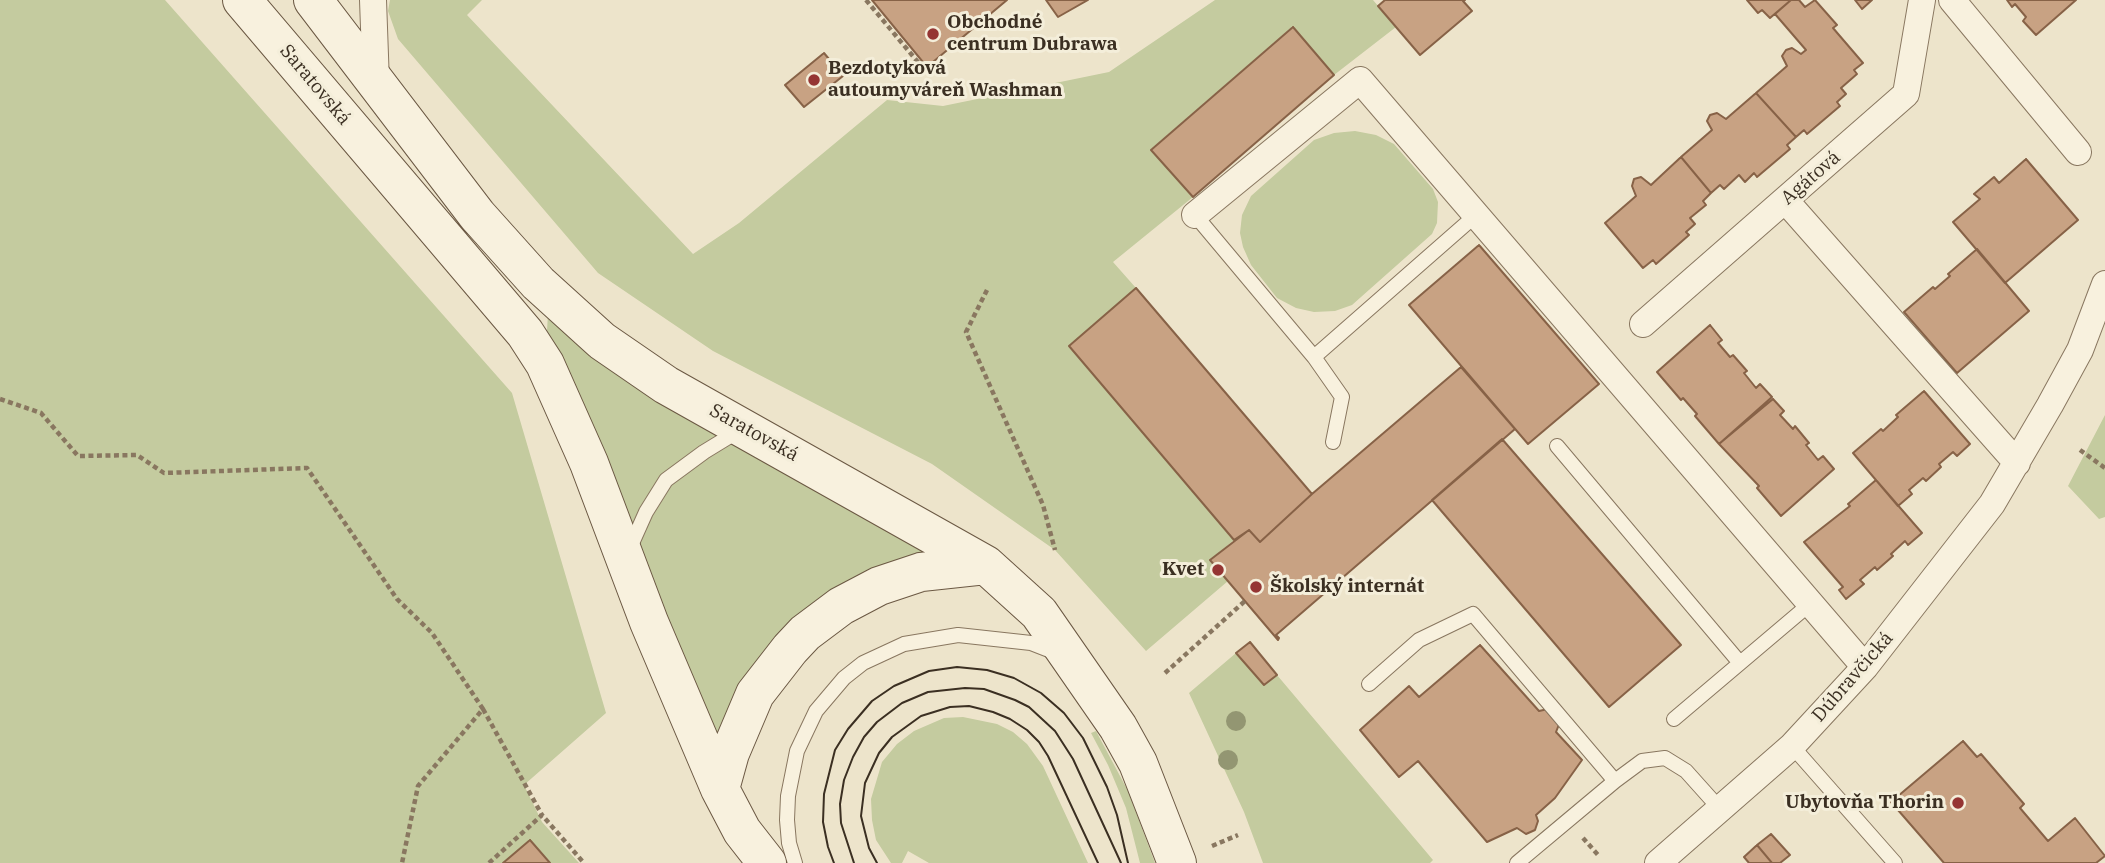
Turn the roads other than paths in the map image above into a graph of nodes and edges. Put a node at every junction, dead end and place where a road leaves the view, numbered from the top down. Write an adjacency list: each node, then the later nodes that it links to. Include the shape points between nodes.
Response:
1 (242, 0): 6 (main road, Saratovská)
2 (312, 0): 6 (main road); 7 (main road, Saratovská)
3 (373, 0): 7 (street)
4 (1922, 0): 9 (street, Agátová, via 1906,94)
5 (1952, 0): 8 (street)
6 (289, 55): 19 (main road, Saratovská, via 525,333 561,397)
7 (376, 85): 15 (main road, Saratovská, via 477,215 538,283 602,341)
8 (2078, 152)
9 (1785, 200): 13 (street, Agátová); 18 (street)
10 (1195, 215): 11 (street, via 1360,80); 14 (lane)
11 (1476, 215): 14 (lane); 21 (street)
12 (2105, 285): 18 (street, Dúbravčická, via 2080,349)
13 (1643, 324)
14 (1314, 357): 16 (lane, via 1342,397)
15 (744, 428): 19 (lane, via 666,480); 20 (main road, Saratovská)
16 (1333, 442)
17 (1557, 446): 23 (lane)
18 (2017, 463): 24 (street, Dúbravčická, via 1992,505)
19 (625, 557): 29 (main road, Saratovská)
20 (986, 565): 22 (main road, Saratovská, via 1039,613); 29 (main road, via 921,572 879,586 841,606 806,633 755,694)
21 (1811, 603): 23 (lane); 24 (street)
22 (1072, 659): 32 (lane, via 1031,643 958,635 904,644 863,663 816,711 797,751 786,820); 33 (main road, Saratovská, via 1138,763)
23 (1740, 663): 26 (lane)
24 (1866, 667): 27 (street, Dúbravčická)
25 (1369, 684): 28 (lane, via 1419,639 1473,614)
26 (1674, 719)
27 (1792, 746): 30 (street, Dúbravčická); 36 (lane)
28 (1615, 781): 30 (lane, via 1642,761 1665,758 1686,771); 34 (lane)
29 (720, 789): 31 (main road, Saratovská, via 742,831)
30 (1720, 808): 35 (street, Dúbravčická)
31 (767, 863)
32 (795, 863)
33 (1177, 863)
34 (1517, 863)
35 (1658, 863)
36 (1895, 863)

